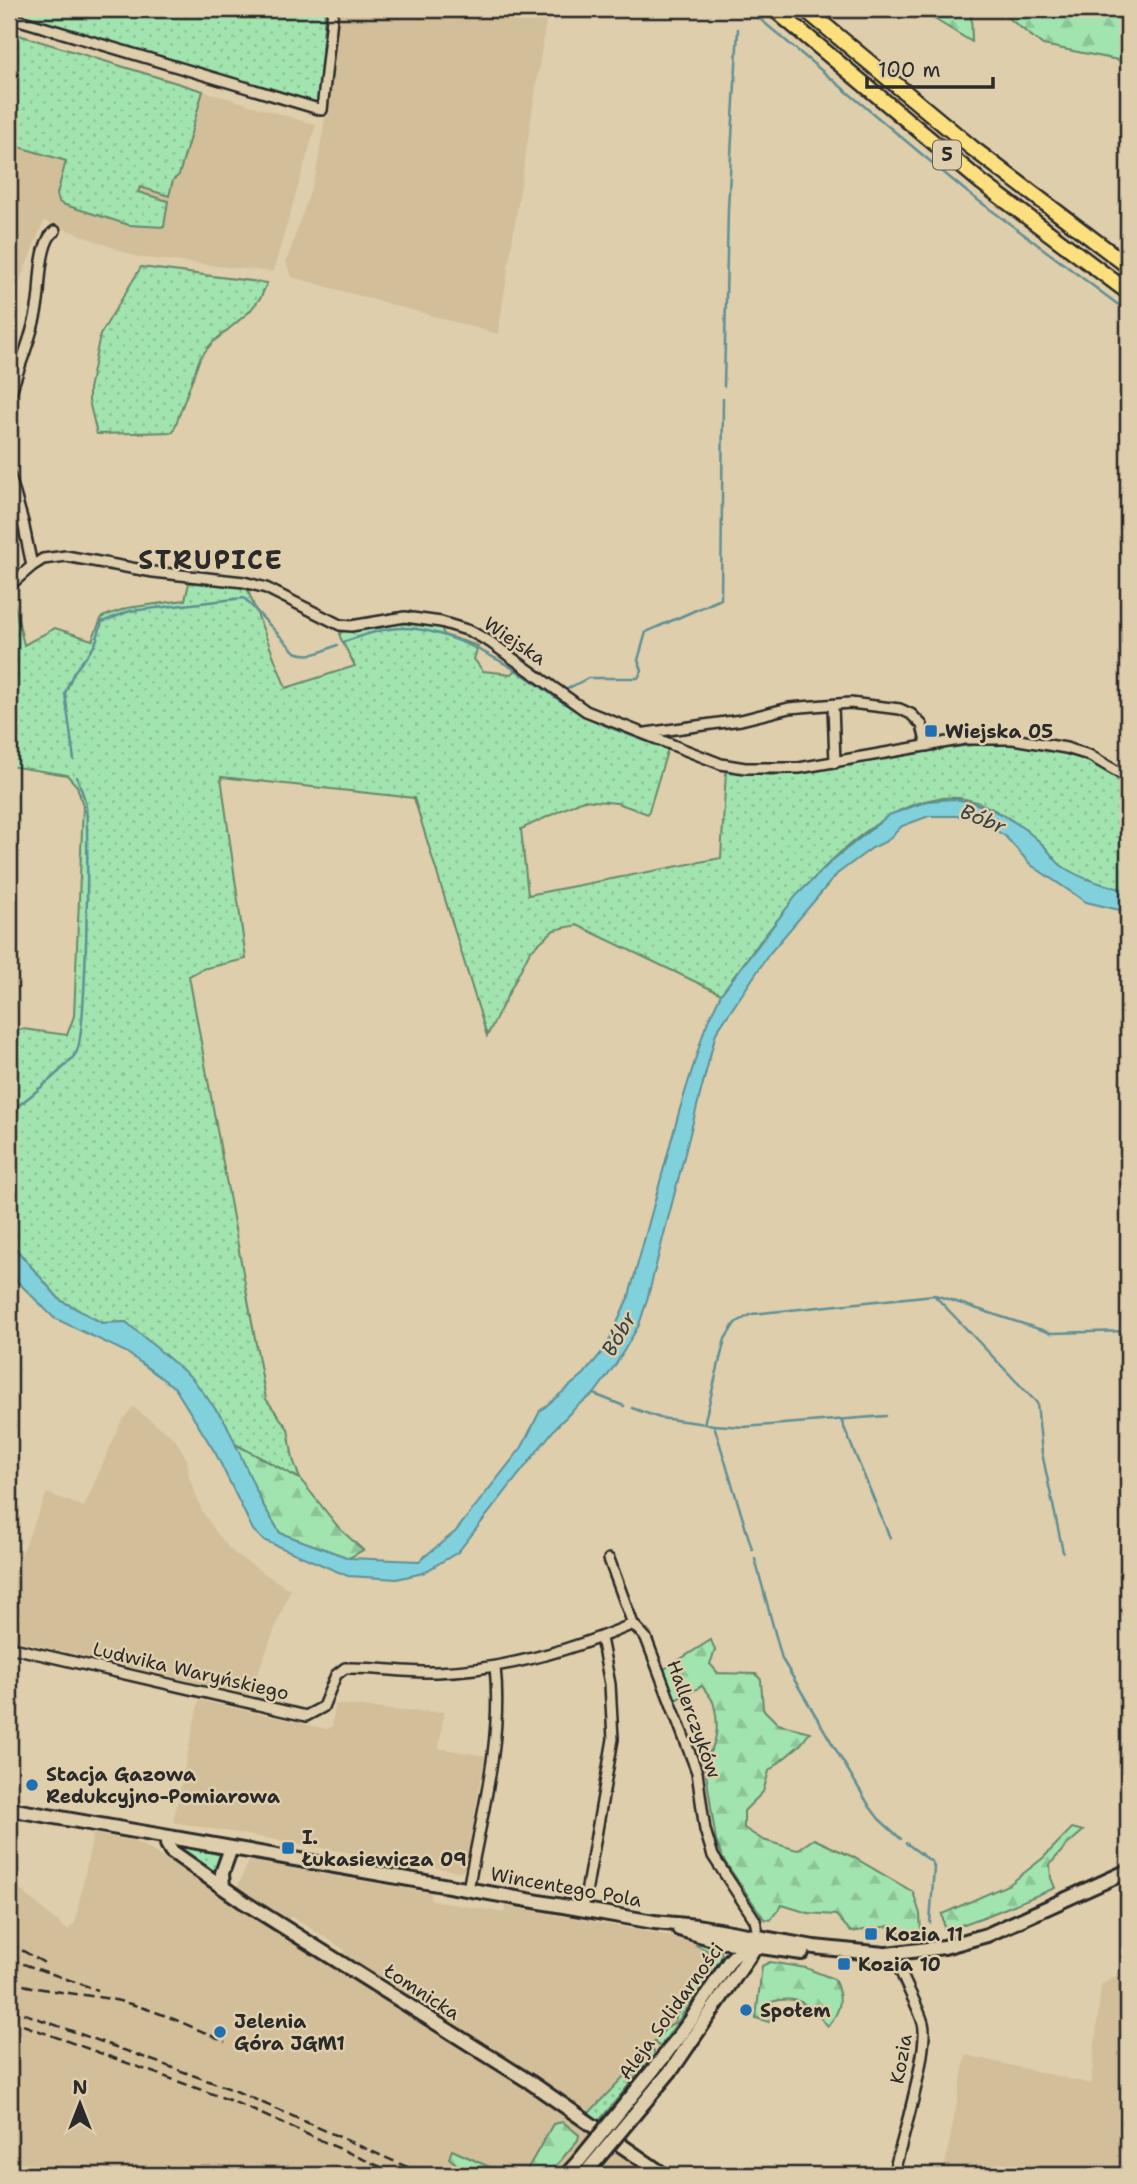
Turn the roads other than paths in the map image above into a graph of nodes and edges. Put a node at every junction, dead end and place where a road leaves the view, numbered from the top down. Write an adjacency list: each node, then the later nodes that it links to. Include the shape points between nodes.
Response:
1 (332, 9): 4 (street, via 322,110)
2 (774, 9): 7 (main road, 5, via 971,174)
3 (805, 9): 6 (main road, 5, via 971,147)
4 (9, 17)
5 (55, 232): 8 (street, via 49,235 44,252 32,333)
6 (1128, 266)
7 (1128, 292)
8 (9, 399)
9 (9, 473): 10 (street)
10 (32, 566): 11 (street, Wiejska); 13 (street, Wiejska, via 66,555 153,572 244,582 266,588 340,625 405,617 441,622 490,642 586,711)
11 (9, 586)
12 (833, 705): 13 (street, Wiejska, via 789,708 741,720); 14 (street, Wiejska, via 900,709 922,726); 15 (street)
13 (646, 733): 15 (street, Wiejska, via 721,764 745,768)
14 (927, 746): 15 (street, Wiejska); 16 (street, Wiejska, via 965,739 1026,741 1089,755)
15 (835, 763)
16 (1128, 778)
17 (608, 1559): 18 (street, Hallerczyków)
18 (633, 1624): 19 (street); 30 (street, Hallerczyków, via 646,1638 697,1772 713,1856 755,1920)
19 (601, 1638): 21 (street); 28 (street, via 610,1684 613,1739)
20 (9, 1647): 21 (street, Ludwika Waryńskiego, via 300,1715 323,1707 340,1670 438,1672)
21 (495, 1667): 27 (street, via 496,1727)
22 (9, 1809): 23 (street, Wincentego Pola)
23 (169, 1837): 24 (street, Wincentego Pola); 26 (street, Łomnicka, via 171,1851)
24 (230, 1848): 26 (street); 27 (street, Wincentego Pola)
25 (1128, 1871): 32 (street, Wincentego Pola, via 987,1935 944,1947)
26 (223, 1887): 36 (street, Łomnicka, via 530,2082)
27 (468, 1890): 28 (street, Wincentego Pola)
28 (583, 1910): 29 (street, Wincentego Pola)
29 (662, 1923): 30 (street, Wincentego Pola); 31 (street, Wincentego Pola)
30 (753, 1940): 31 (street, Wincentego Pola); 32 (street, Wincentego Pola, via 834,1957); 33 (street, Aleja Solidarności); 34 (street, Aleja Solidarności, bridge, via 714,2011)
31 (720, 1941): 33 (street)
32 (890, 1954): 37 (street, Kozia, via 924,2025 925,2048)
33 (730, 1960): 35 (street, Aleja Solidarności, bridge, via 662,2059)
34 (586, 2173)
35 (566, 2175)
36 (664, 2175)
37 (893, 2175)

